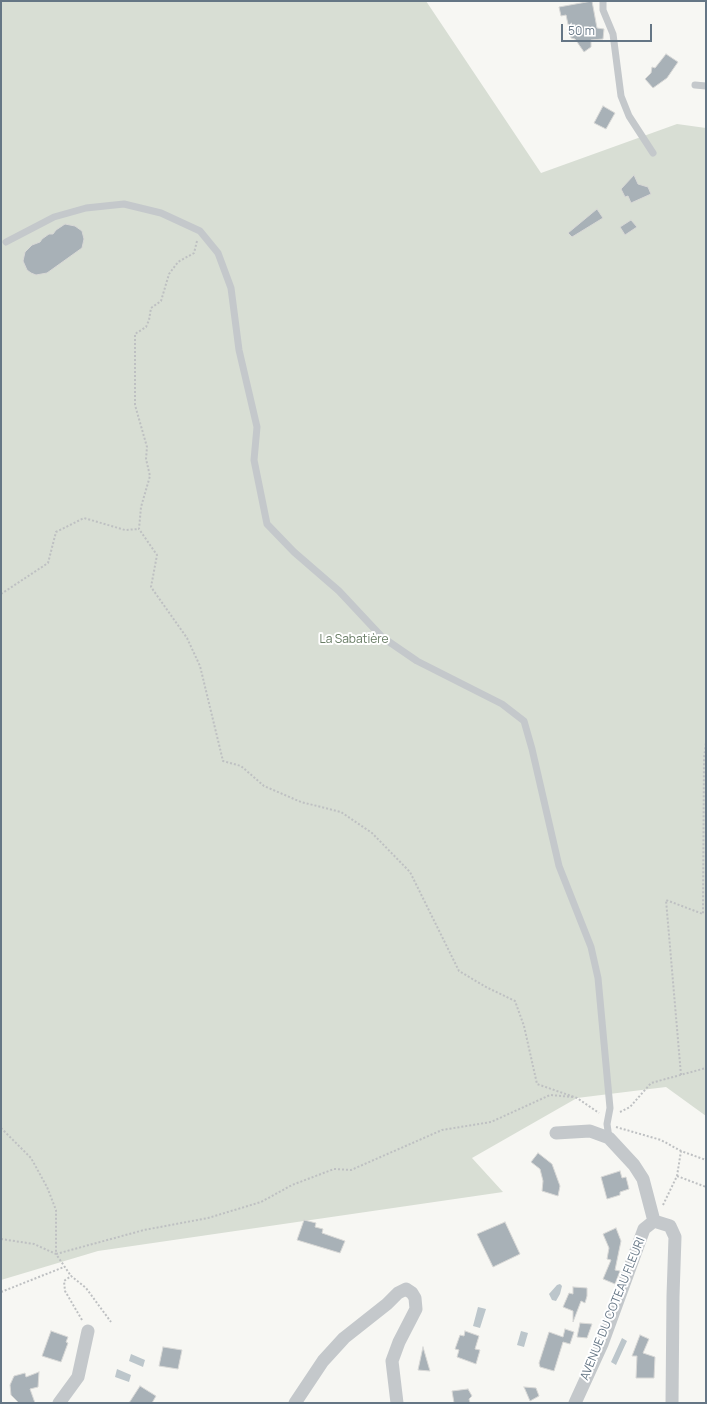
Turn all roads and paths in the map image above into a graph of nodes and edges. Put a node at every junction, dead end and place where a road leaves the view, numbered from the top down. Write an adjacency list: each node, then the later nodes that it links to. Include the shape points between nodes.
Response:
1 (603, 1): 4 (lane, via 603,10 613,34 621,96 629,116)
2 (696, 85): 3 (lane)
3 (706, 86)
4 (652, 153)
5 (200, 231): 6 (lane, via 161,213 124,204 86,208 54,217); 7 (path, via 194,253 178,262 168,274 161,301 151,308 146,327 135,334 135,405 147,447 146,459 150,476 141,507); 14 (lane, via 218,253 231,288 239,350 257,427 254,460 268,524 294,552 339,591 382,637 417,661 502,704 524,721 558,866 591,947 598,978 610,1108)
6 (6, 242)
7 (139, 529): 8 (path, via 125,530 84,518 56,532 48,563); 13 (path, via 157,554 151,587 186,638 200,666 223,761 241,766 264,786 301,802 341,812 372,833 410,872 459,971 515,1001 524,1026 537,1084)
8 (1, 594)
9 (706, 742): 10 (path)
10 (705, 758): 12 (path, via 703,914 666,900)
11 (706, 1068): 12 (path)
12 (680, 1075): 14 (path, via 650,1083 630,1107)
13 (577, 1098): 14 (path); 24 (path, via 550,1095 491,1122 442,1130 352,1170 334,1168 292,1185 261,1202 208,1218 144,1230)
14 (608, 1121): 17 (lane); 18 (path, via 661,1140)
15 (1, 1128): 24 (path, via 31,1158 47,1187 56,1210)
16 (556, 1133): 17 (street, via 590,1131)
17 (609, 1138): 22 (street, via 643,1179)
18 (681, 1151): 19 (path); 20 (path)
19 (706, 1160)
20 (677, 1176): 21 (path); 22 (path, via 662,1206)
21 (706, 1187)
22 (658, 1221): 33 (street, AVENUE DU COTEAU FLEURI, via 644,1229 602,1344); 34 (street, via 670,1226 676,1237)
23 (1, 1239): 24 (path, via 34,1244)
24 (56, 1254): 25 (path)
25 (64, 1267): 26 (path); 27 (path)
26 (71, 1276): 28 (path, via 86,1288); 29 (path, via 64,1281 65,1291)
27 (1, 1292)
28 (111, 1322)
29 (88, 1330): 30 (street, via 78,1377)
30 (59, 1403)
31 (295, 1403): 32 (street, via 323,1361 344,1338 406,1289 415,1298 416,1309 392,1361)
32 (397, 1403)
33 (575, 1403)
34 (672, 1403)

